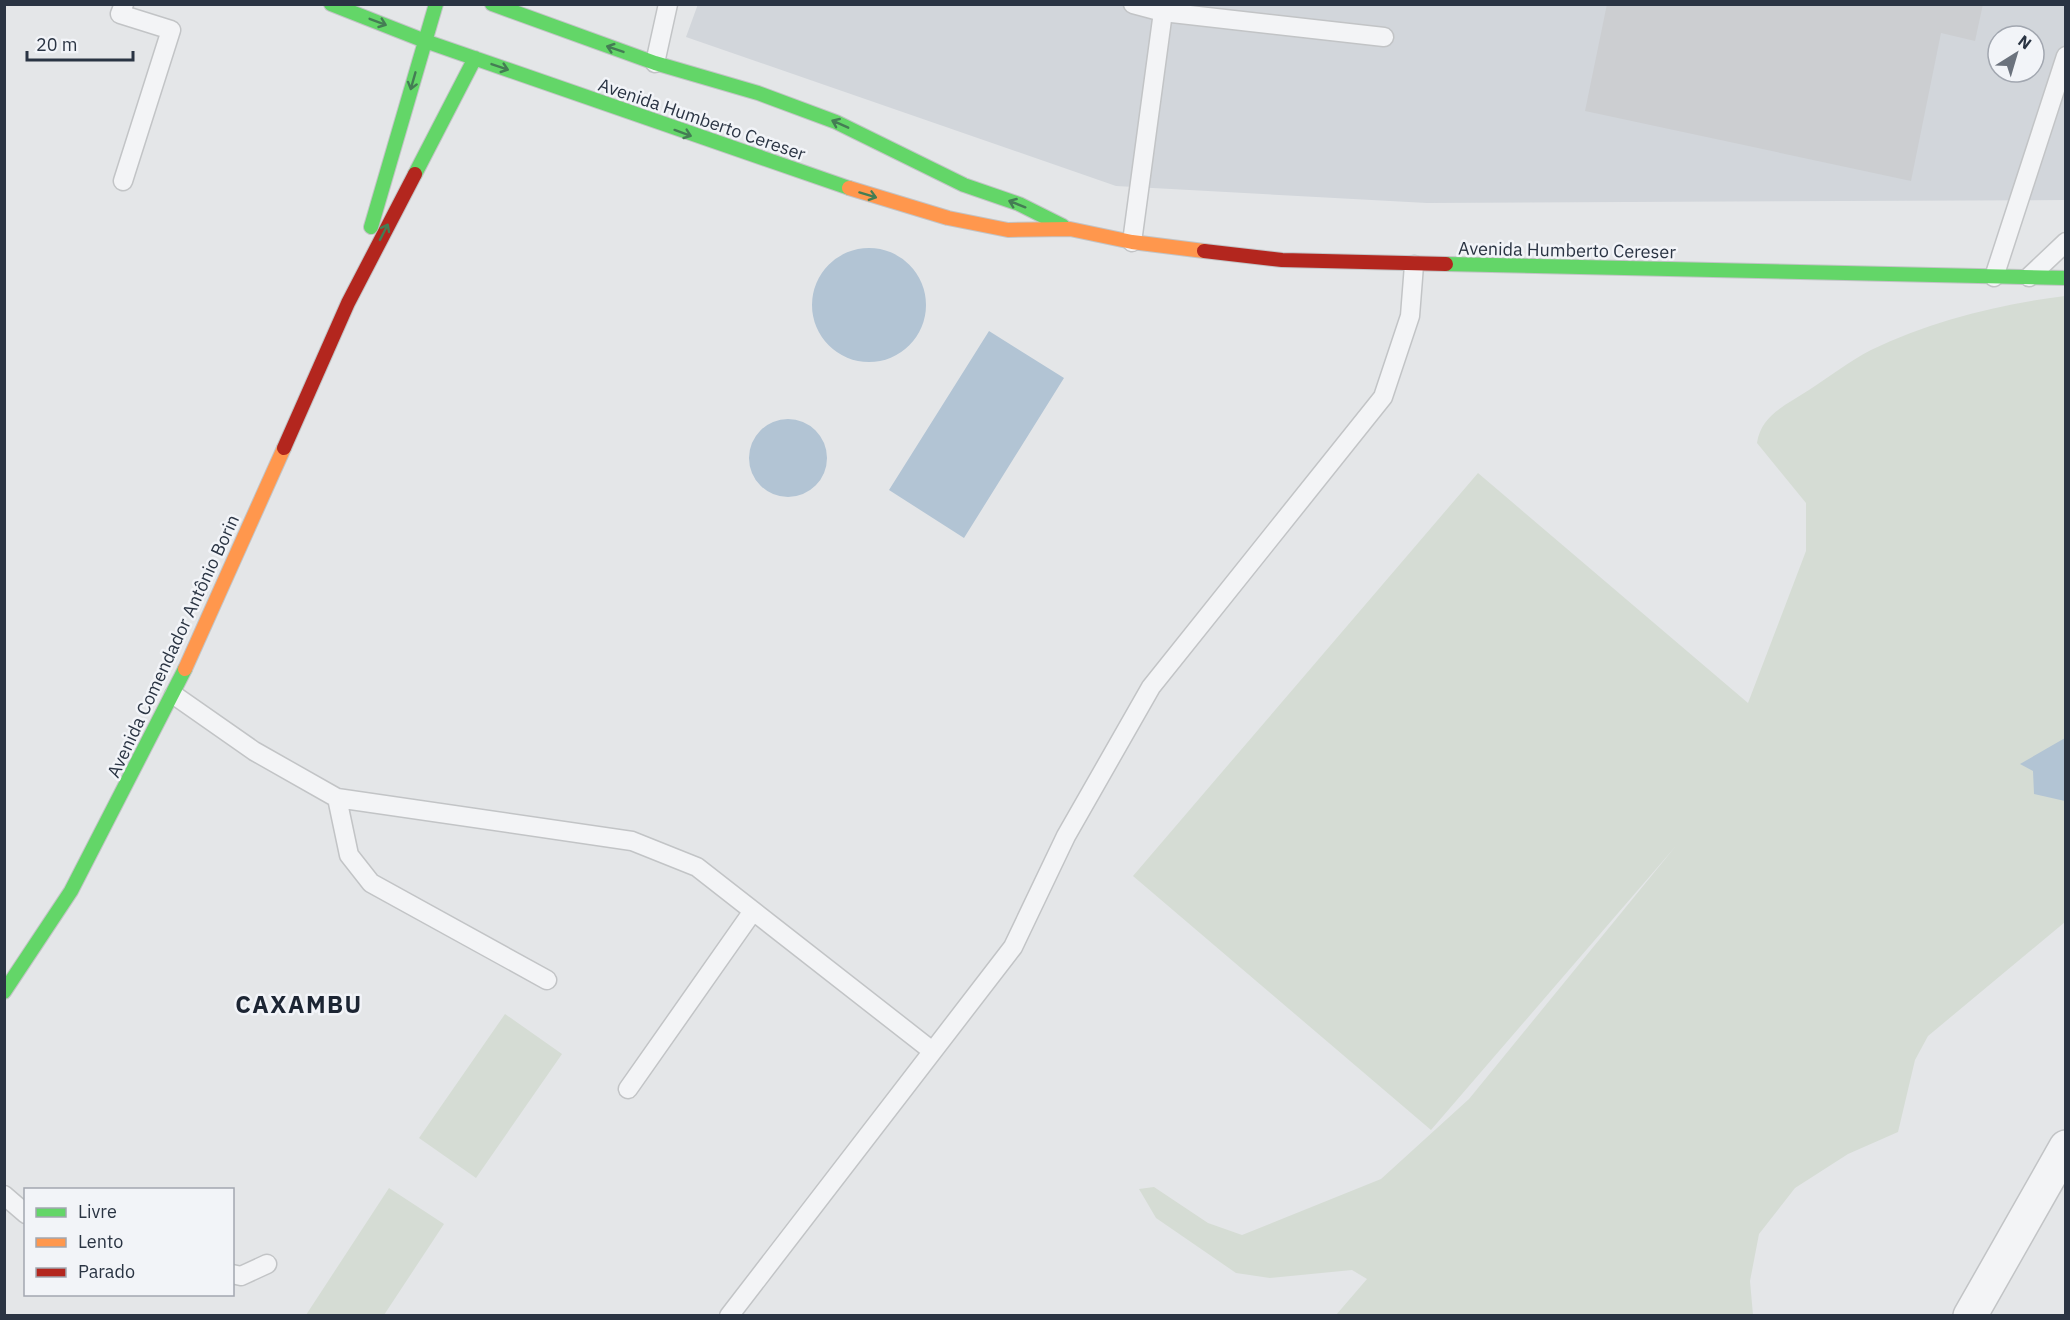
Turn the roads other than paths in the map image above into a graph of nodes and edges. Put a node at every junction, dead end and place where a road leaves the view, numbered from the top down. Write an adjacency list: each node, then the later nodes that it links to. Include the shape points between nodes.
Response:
1 (124, 4): 13 (lane, via 120,14 171,30)
2 (331, 4): 9 (main road, Avenida Humberto Cereser, one-way to 9)
3 (436, 4): 9 (main road, Avenida Comendador Antônio Borin)
4 (492, 4): 12 (main road, Avenida Humberto Cereser, one-way to 4)
5 (668, 4): 12 (lane)
6 (1133, 4): 7 (lane)
7 (1164, 12): 8 (lane); 15 (lane)
8 (1384, 37)
9 (424, 40): 11 (main road, Avenida Humberto Cereser); 21 (main road, Avenida Comendador Antônio Borin, one-way to 21)
10 (2066, 56): 18 (lane)
11 (475, 58): 14 (main road, Avenida Humberto Cereser, one-way to 14, via 721,147 877,198 1008,230); 21 (main road, Avenida Comendador Antônio Borin, one-way to 11)
12 (655, 63): 14 (main road, Avenida Humberto Cereser, one-way to 12, via 1019,204 964,185 836,122 758,93)
13 (123, 181)
14 (1070, 229): 15 (main road, Avenida Humberto Cereser)
15 (1132, 242): 17 (main road, Avenida Humberto Cereser, via 1282,260)
16 (2066, 242): 19 (lane)
17 (1414, 264): 18 (main road, Avenida Humberto Cereser); 27 (lane, via 1410,316 1383,397 1151,687 1066,836 1013,947)
18 (1994, 277): 19 (main road, Avenida Humberto Cereser)
19 (2028, 278): 20 (main road, Avenida Humberto Cereser)
20 (2066, 278)
21 (348, 303): 22 (main road, Avenida Comendador Antônio Borin)
22 (174, 695): 23 (lane, via 254,751); 26 (main road, Avenida Comendador Antônio Borin, via 70,891)
23 (337, 798): 24 (lane, via 632,841 697,867); 25 (lane, via 349,855 371,883)
24 (753, 911): 27 (lane); 28 (lane)
25 (547, 980)
26 (4, 992)
27 (931, 1050): 34 (lane)
28 (628, 1089)
29 (2066, 1147): 35 (street)
30 (4, 1196): 31 (lane)
31 (24, 1212)
32 (267, 1264): 33 (lane, via 241,1276)
33 (234, 1274)
34 (729, 1316)
35 (1970, 1316)

